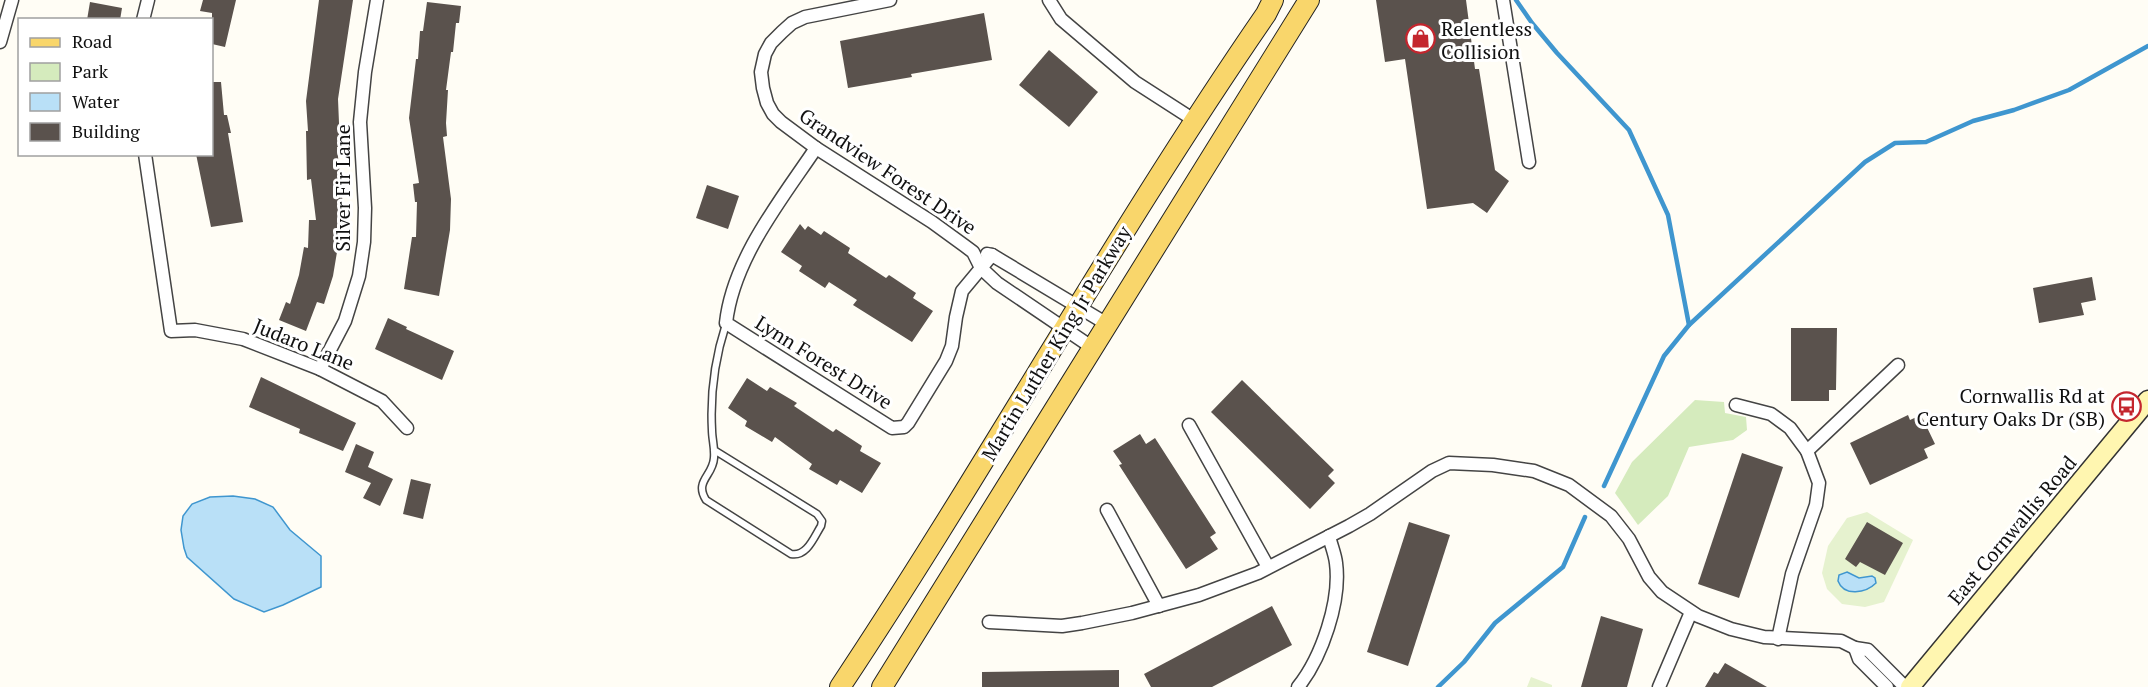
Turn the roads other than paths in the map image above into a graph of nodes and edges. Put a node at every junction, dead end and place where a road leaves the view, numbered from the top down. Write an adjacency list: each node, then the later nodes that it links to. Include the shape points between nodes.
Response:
1 (12, 0): 10 (street)
2 (148, 0): 9 (street)
3 (377, 0): 24 (street, Silver Fir Lane, via 360,122 364,242 359,276 345,321)
4 (890, 0): 12 (street, Grandview Forest Drive, via 805,17 792,23 765,54 761,72 767,103 781,122)
5 (1049, 0): 11 (street, via 1061,20 1135,82)
6 (1273, 0): 11 (main road, Martin Luther King Jr Parkway)
7 (1309, 0): 20 (main road, Martin Luther King Jr Parkway)
8 (1503, 0): 14 (street)
9 (144, 18)
10 (0, 42)
11 (1194, 120): 18 (main road, Martin Luther King Jr Parkway)
12 (816, 148): 15 (street, Grandview Forest Drive); 19 (street, Lynn Forest Drive, via 761,229 738,280)
13 (145, 156): 24 (street, Judaro Lane, via 171,331 195,330 243,339)
14 (1529, 162)
15 (974, 252): 16 (street, Grandview Forest Drive); 17 (street, Grandview Forest Drive)
16 (992, 255): 17 (street, Lynn Forest Drive); 18 (street, Grandview Forest Drive)
17 (981, 268): 19 (street, Lynn Forest Drive, via 962,291 946,361 908,423 898,428 892,428); 21 (street, Grandview Forest Drive)
18 (1077, 306): 20 (street, Grandview Forest Drive); 21 (main road, Martin Luther King Jr Parkway)
19 (726, 323): 29 (lane, via 712,392)
20 (1107, 324): 22 (main road, Martin Luther King Jr Parkway)
21 (1064, 329): 22 (street, Grandview Forest Drive); 39 (main road, Martin Luther King Jr Parkway)
22 (1093, 348): 40 (main road, Martin Luther King Jr Parkway)
23 (1898, 365): 30 (street)
24 (320, 369): 28 (street, Judaro Lane, via 382,401)
25 (2148, 400): 45 (street, East Cornwallis Road)
26 (1736, 405): 30 (street, via 1771,414 1790,428)
27 (1189, 426): 33 (street)
28 (407, 428)
29 (714, 450): 29 (lane, via 713,466 701,485 706,500 791,554 804,552 821,526 817,514)
30 (1807, 451): 37 (street, via 1819,494 1792,574)
31 (1107, 510): 34 (street)
32 (1329, 536): 33 (street); 35 (street, via 1449,463 1534,471 1569,485 1606,512 1629,540 1649,577 1662,592); 41 (street, via 1336,562 1336,588 1321,648)
33 (1268, 567): 34 (street, via 1199,595)
34 (1159, 606): 36 (street, via 1062,626)
35 (1691, 612): 37 (street, via 1731,629); 42 (street)
36 (990, 622)
37 (1778, 639): 38 (street, via 1842,641)
38 (1855, 648): 43 (street, via 1859,660); 44 (street, via 1868,650)
39 (840, 687)
40 (882, 687)
41 (1298, 687)
42 (1659, 687)
43 (1887, 687)
44 (1905, 687)
45 (1910, 687)

